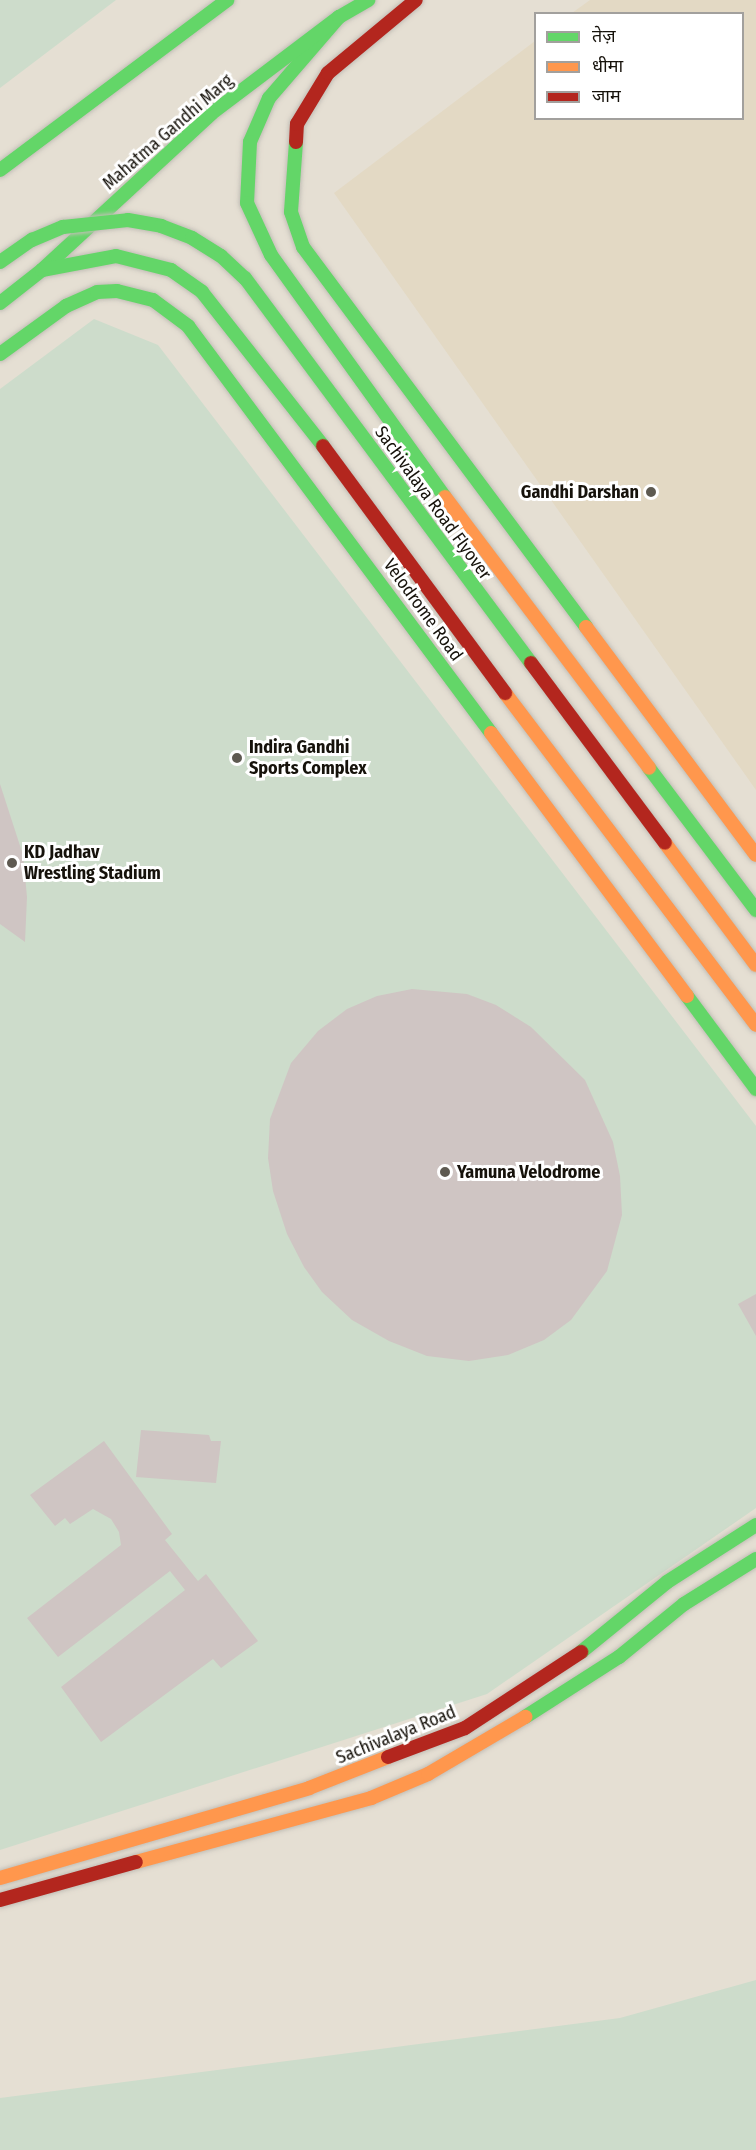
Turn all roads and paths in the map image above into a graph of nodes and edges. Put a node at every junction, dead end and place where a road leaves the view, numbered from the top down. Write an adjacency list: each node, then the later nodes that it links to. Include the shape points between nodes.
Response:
1 (227, 0): 5 (main road)
2 (369, 0): 4 (main road, Mahatma Gandhi Marg)
3 (416, 0): 10 (main road, via 328,73 297,124 291,213 303,247)
4 (339, 17): 7 (main road, Mahatma Gandhi Marg, via 212,113); 11 (main road, via 269,98 250,142 247,203 272,255 429,475)
5 (0, 170)
6 (0, 262): 12 (main road, Sachivalaya Road Flyover, bridge, via 32,240 63,227 128,220 161,226 192,238 221,256 245,278)
7 (42, 270): 8 (main road, Mahatma Gandhi Marg); 13 (main road, via 116,256 162,266 202,292 256,357)
8 (0, 303)
9 (0, 354): 14 (main road, Velodrome Road, via 66,306 97,292 117,291 153,300 188,326)
10 (756, 855)
11 (756, 910)
12 (756, 965)
13 (756, 1025)
14 (756, 1089)
15 (756, 1525): 17 (main road, Sachivalaya Road)
16 (756, 1559): 18 (main road)
17 (641, 1600): 18 (main road); 19 (main road, Sachivalaya Road, via 580,1652 465,1728 309,1788)
18 (657, 1622): 20 (main road, via 619,1656 479,1746 381,1794)
19 (0, 1878)
20 (0, 1900)

